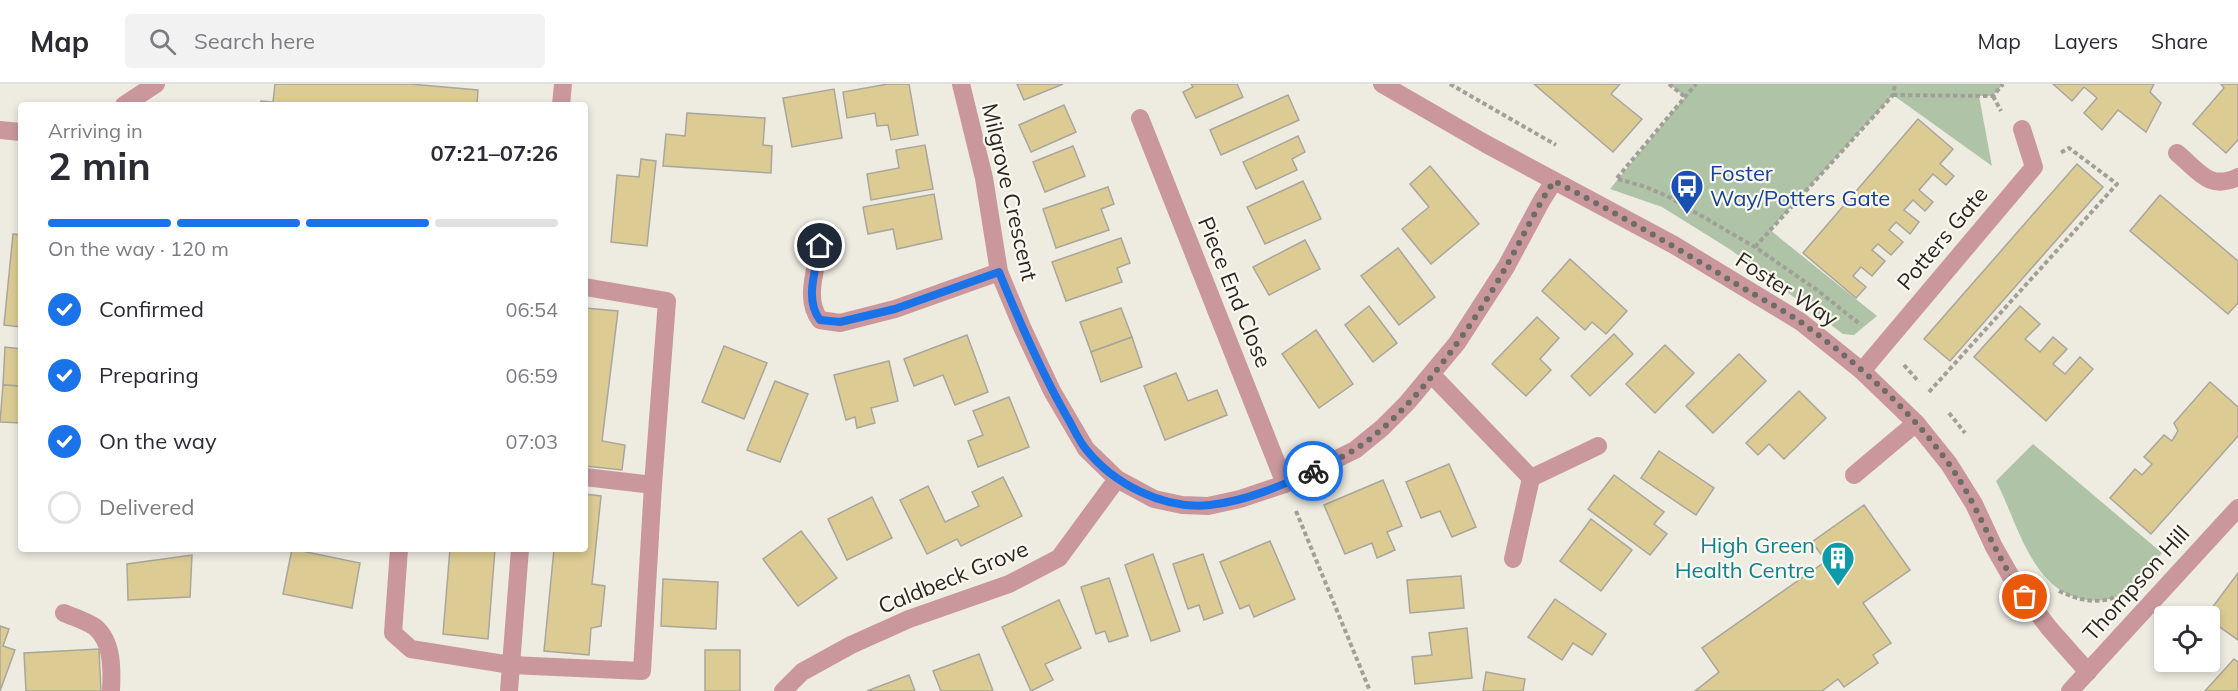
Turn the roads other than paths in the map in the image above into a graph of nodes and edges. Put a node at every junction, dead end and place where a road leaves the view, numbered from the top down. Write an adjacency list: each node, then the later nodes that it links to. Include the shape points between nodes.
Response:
1 (156, 84): 5 (street)
2 (563, 84): 6 (street)
3 (961, 84): 15 (street, Milgrove Crescent, via 984,178)
4 (1382, 84): 13 (street, Foster Way)
5 (129, 102)
6 (561, 102)
7 (1140, 117): 25 (street, Piece End Close)
8 (2022, 129): 17 (street, Potters Gate, via 2034,167)
9 (0, 130): 10 (street)
10 (18, 132)
11 (2177, 153): 12 (street, via 2210,181 2226,182)
12 (2238, 177)
13 (1554, 181): 17 (street, Foster Way, via 1674,245 1801,322); 18 (street, Milgrove Crescent, via 1506,267)
14 (820, 246): 15 (street, via 811,298 813,311 820,320 840,322 895,309)
15 (999, 272): 24 (street, Milgrove Crescent, via 1052,391 1086,449)
16 (588, 288): 26 (street, via 667,301)
17 (1862, 371): 19 (street, Foster Way)
18 (1432, 375): 23 (street); 25 (street, Milgrove Crescent, via 1382,428 1355,450)
19 (1916, 423): 21 (street); 33 (street, Foster Way, via 1974,504 2014,582)
20 (1598, 446): 23 (street)
21 (1854, 475)
22 (588, 477): 26 (street)
23 (1531, 478): 30 (street)
24 (1117, 479): 25 (street, Milgrove Crescent, via 1154,498 1208,506); 36 (street, Caldbeck Grove, via 1059,558 1009,584 851,645 802,672)
25 (1285, 484)
26 (653, 485): 32 (street, via 642,671)
27 (2238, 508): 33 (street, Thompson Hill)
28 (399, 552): 32 (street, via 393,633 411,649)
29 (520, 552): 32 (street)
30 (1513, 559)
31 (64, 613): 34 (street, via 94,626 104,637 110,652)
32 (512, 665): 35 (street)
33 (2088, 672): 37 (street, Thompson Hill)
34 (111, 691)
35 (509, 691)
36 (783, 691)
37 (2070, 691)

